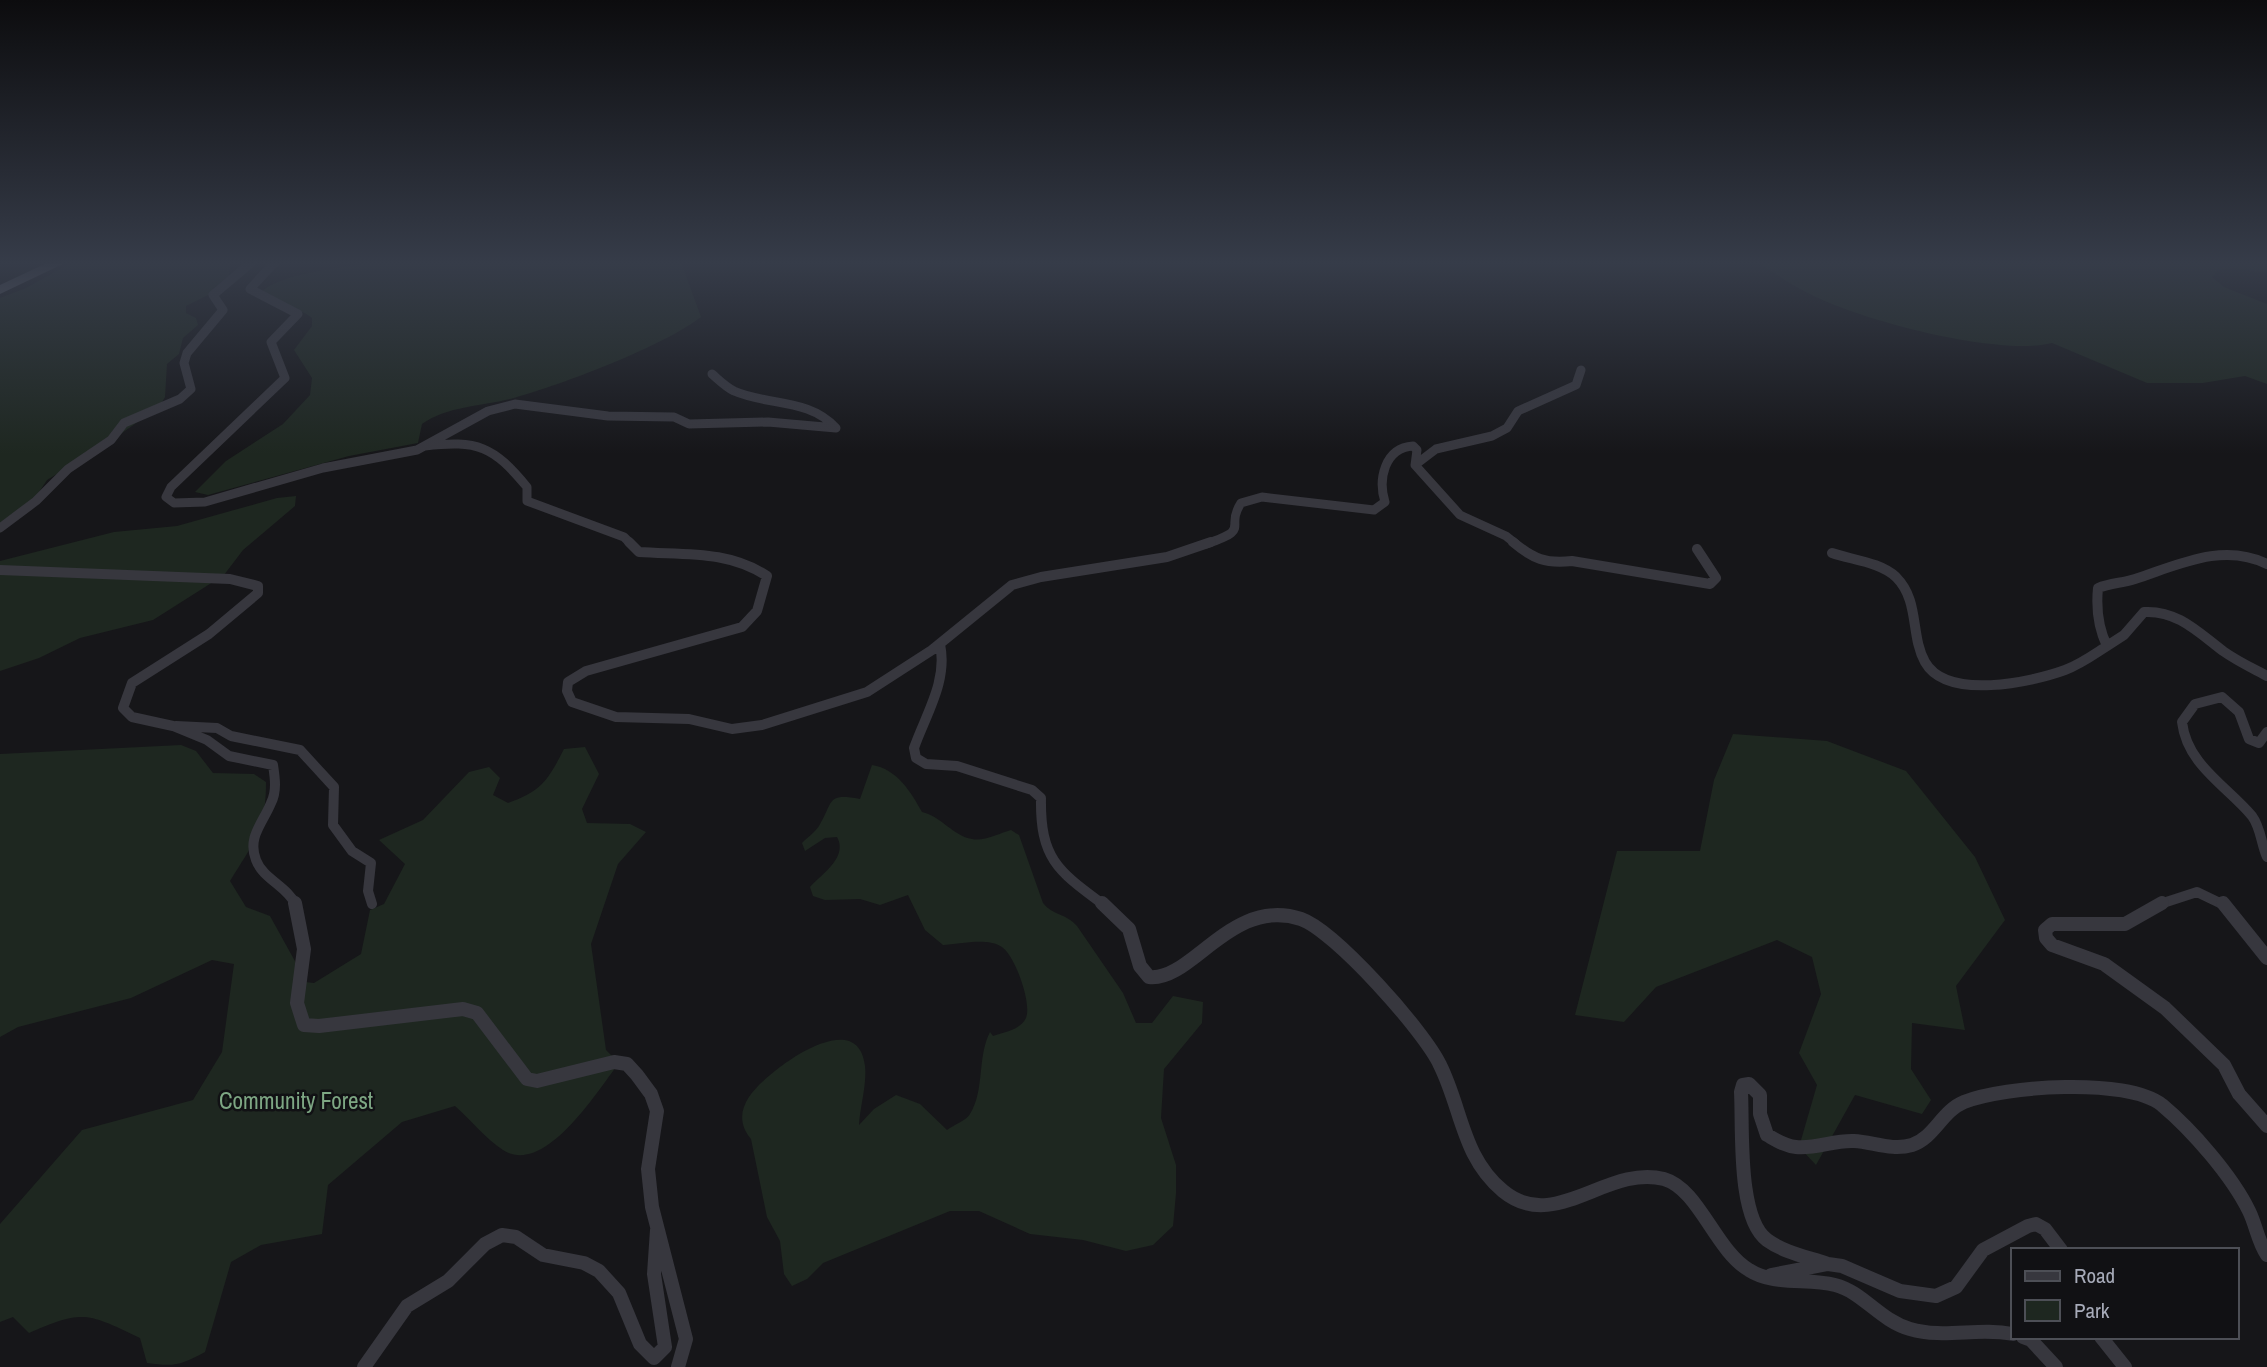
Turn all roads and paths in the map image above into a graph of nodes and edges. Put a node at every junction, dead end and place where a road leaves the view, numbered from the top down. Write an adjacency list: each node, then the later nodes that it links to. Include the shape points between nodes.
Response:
1 (210, 326): 7 (street, via 187,353 184,363 191,389 186,394 124,423 111,440 68,469 37,501)
2 (287, 326): 5 (street, via 271,342 285,378 166,497 174,503 205,502 323,468)
3 (1581, 370): 6 (street, via 1576,385 1518,411 1507,428 1436,449)
4 (712, 374): 5 (street, via 732,390 807,410 836,428 739,421 689,424 674,417 608,416 515,404 488,411)
5 (425, 446): 12 (street, via 464,442 486,446 527,487 527,501 624,537 639,552 726,558 767,576 757,611 742,627 568,682 572,702 590,710 616,717 688,719 732,729 762,725 867,692)
6 (1415, 465): 8 (street, via 1460,515 1506,536 1532,558 1710,584 1716,578); 12 (street, via 1417,450 1413,446 1398,450 1380,483 1385,502 1374,510 1283,498 1251,499 1237,509 1237,527 1230,536 1167,557 1041,576 1012,585)
7 (0, 528)
8 (1697, 549)
9 (1832, 553): 13 (street, via 1895,576 1909,598 1926,663 1943,678 2003,685 2079,664)
10 (2267, 564): 13 (street, via 2253,556 2230,555 2172,565 2098,588 2096,600)
11 (0, 570): 15 (street, via 220,578 257,586 258,593 234,616 132,683 123,708 132,717)
12 (940, 644): 25 (street, via 944,655 939,682 914,748 916,758 1032,790 1041,799 1039,819 1050,860 1069,882 1123,921 1134,936 1138,967 1144,975 1154,978 1181,969 1233,926 1257,918 1298,917 1318,927 1343,951 1430,1046 1455,1105 1466,1146 1503,1191 1526,1206 1551,1204 1641,1176 1669,1181 1687,1197 1730,1258)
13 (2107, 646): 14 (street, via 2144,612 2157,611 2180,620 2231,657)
14 (2267, 676)
15 (173, 726): 18 (street, via 197,724 300,750 334,788 333,825 352,851 371,863 368,891); 21 (street, via 208,740 229,756 273,765 276,797 253,843 254,858 266,878 297,905 304,961 295,1001 304,1025 463,1009 477,1013 527,1079 537,1082 614,1062 627,1064 651,1094 657,1111 648,1169)
16 (2267, 732): 17 (street, via 2259,743 2249,739 2239,712 2222,697 2192,706 2184,713 2182,725 2190,755 2254,820)
17 (2267, 857)
18 (372, 904)
19 (2267, 958): 20 (street, via 2221,901 2197,892 2156,905 2125,924 2052,924 2045,930 2052,945 2104,964 2165,1008 2224,1065 2239,1094)
20 (2267, 1126)
21 (658, 1227): 29 (street, via 652,1270 665,1348 654,1359 643,1349 615,1286 598,1270 584,1261 543,1256 511,1235 487,1243 447,1282 408,1305); 30 (street, via 685,1339)
22 (2059, 1248): 24 (street, via 2045,1229 2028,1226 1983,1250 1956,1287 1936,1296 1900,1291)
23 (2267, 1255): 24 (street, via 2240,1194 2219,1163 2172,1114 2141,1093 2107,1087 2056,1089 1965,1102 1912,1145 1851,1141 1814,1148 1792,1147 1767,1135 1760,1095 1749,1084 1743,1085 1747,1201 1752,1222 1770,1241)
24 (1828, 1264): 25 (street)
25 (1765, 1276): 26 (street, via 1840,1286 1882,1318 1923,1332)
26 (2011, 1333)
27 (2028, 1339): 31 (street)
28 (2103, 1339): 32 (street)
29 (364, 1367)
30 (678, 1367)
31 (2056, 1367)
32 (2125, 1367)

